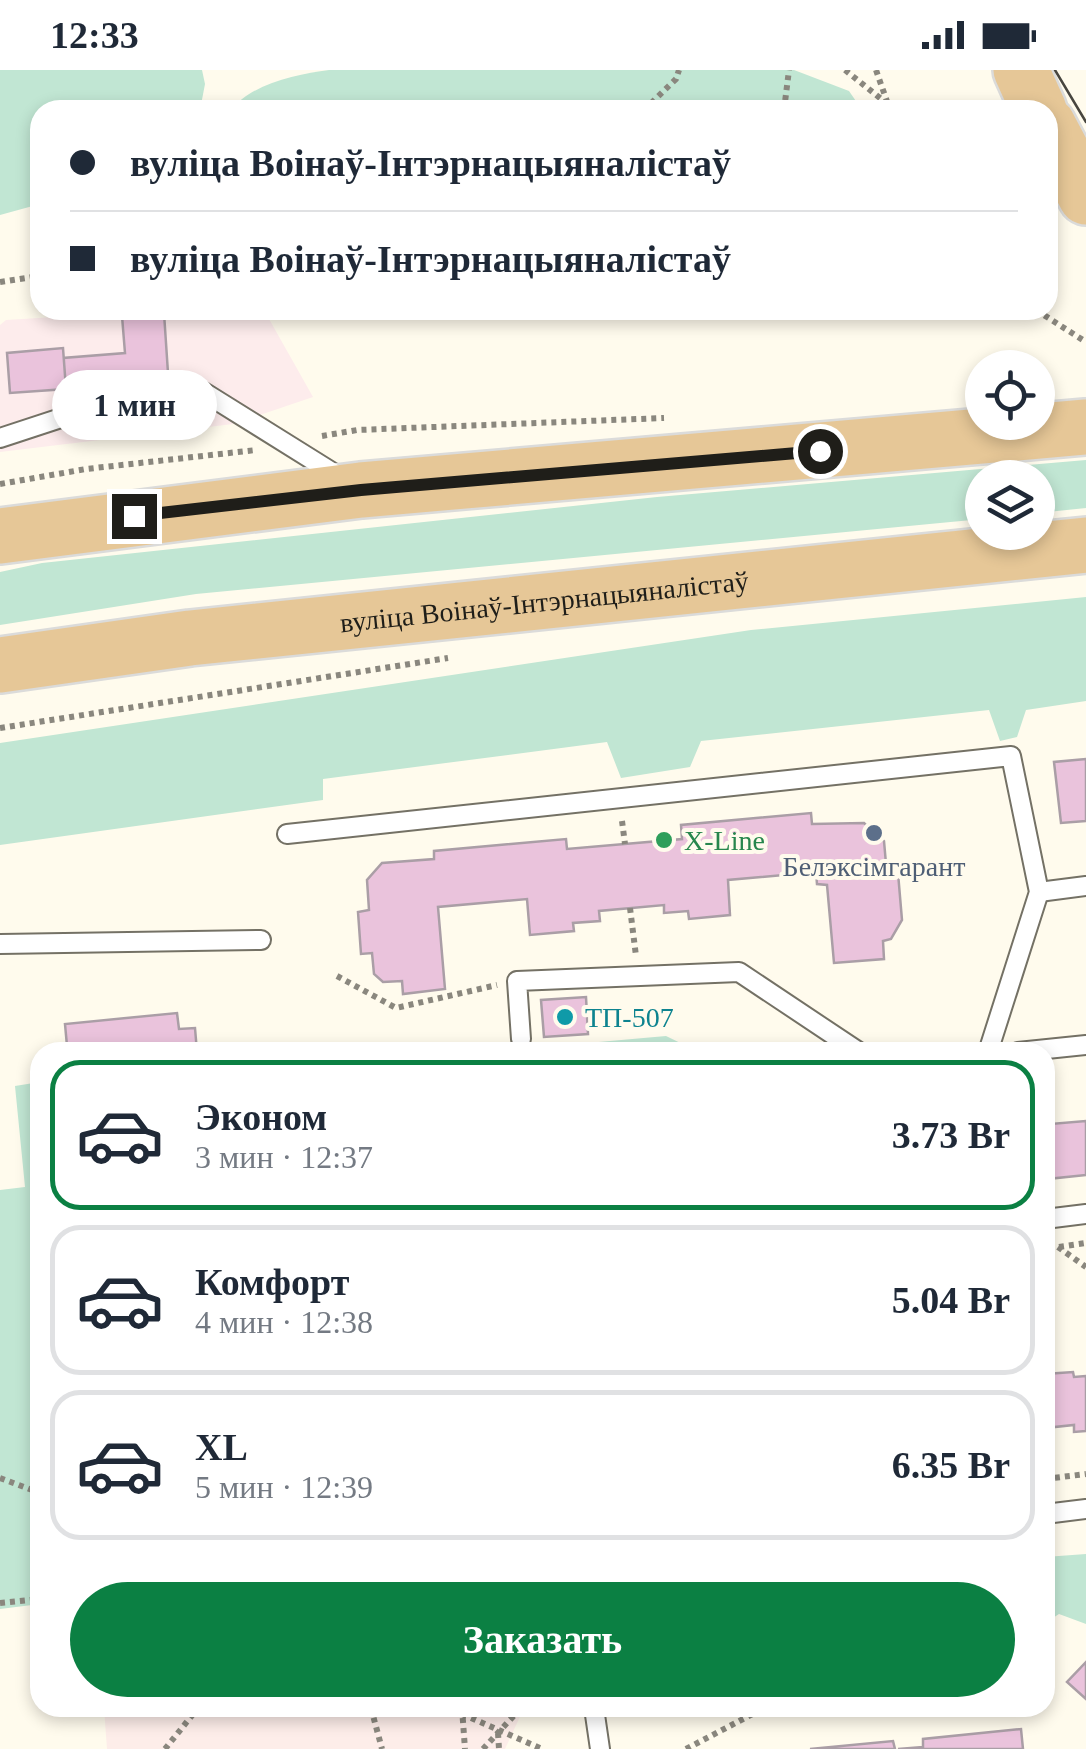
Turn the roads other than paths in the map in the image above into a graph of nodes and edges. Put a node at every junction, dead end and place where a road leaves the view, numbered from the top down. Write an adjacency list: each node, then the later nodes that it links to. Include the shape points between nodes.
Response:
1 (1021, 70): 2 (main road)
2 (1034, 100)
3 (1058, 144): 4 (main road)
4 (1086, 197)
5 (169, 389): 9 (lane, via 202,392)
6 (131, 395): 8 (lane)
7 (1086, 427): 9 (main road)
8 (0, 438)
9 (361, 490): 10 (main road)
10 (0, 536)
11 (1086, 544): 12 (main road, вуліца Воінаў-Інтэрнацыяналістаў, via 209,636)
12 (0, 665)
13 (287, 834): 15 (lane, via 1012,756)
14 (1086, 886): 15 (lane)
15 (1039, 892): 20 (lane)
16 (262, 940): 17 (lane)
17 (0, 944)
18 (520, 1039): 19 (lane, via 518,981 740,972)
19 (844, 1042)
20 (991, 1042)
21 (1086, 1045): 22 (lane)
22 (1055, 1048)
23 (1086, 1214): 24 (lane)
24 (1055, 1217)
25 (1086, 1509): 26 (lane)
26 (1055, 1513)
27 (595, 1717): 28 (lane)
28 (600, 1749)

